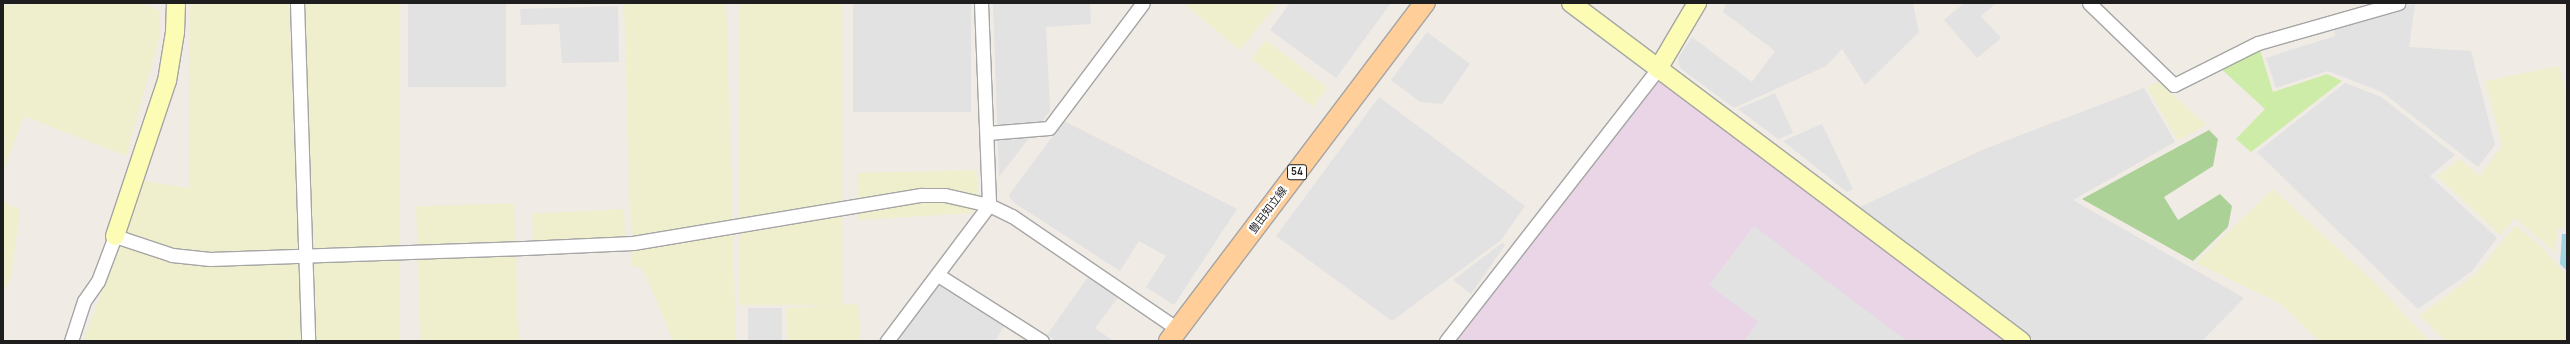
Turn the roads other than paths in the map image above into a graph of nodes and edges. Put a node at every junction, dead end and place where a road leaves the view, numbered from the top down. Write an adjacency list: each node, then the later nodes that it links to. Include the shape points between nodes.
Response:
1 (176, 3): 13 (street, via 176,32 167,81)
2 (297, 3): 14 (street)
3 (981, 3): 11 (street)
4 (1143, 3): 11 (street, via 1049,128)
5 (1425, 3): 16 (main road, 豊田知立線 / 54)
6 (1571, 3): 10 (street)
7 (1697, 3): 10 (street)
8 (2088, 3): 9 (street, via 2174,85 2258,43)
9 (2398, 3)
10 (1658, 69): 21 (street); 22 (street)
11 (987, 133): 12 (street)
12 (989, 205): 14 (street, via 945,195 921,195 633,243); 15 (street); 16 (street, via 1012,216)
13 (114, 236): 14 (street, via 172,255 210,259); 17 (street, via 98,281 84,301)
14 (306, 256): 18 (street)
15 (938, 276): 19 (street); 20 (street)
16 (1174, 335)
17 (71, 341)
18 (308, 341)
19 (887, 341)
20 (1042, 341)
21 (1446, 341)
22 (2021, 341)

